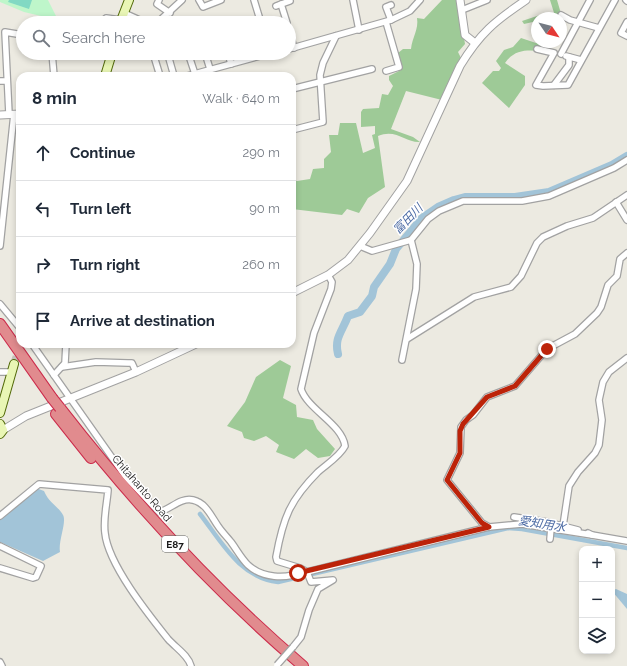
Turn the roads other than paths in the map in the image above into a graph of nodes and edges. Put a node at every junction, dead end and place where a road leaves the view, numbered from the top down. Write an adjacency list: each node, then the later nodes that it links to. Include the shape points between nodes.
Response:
1 (129, 0): 18 (main road)
2 (159, 0): 17 (street, via 157,4)
3 (182, 0): 17 (street)
4 (199, 0): 13 (street, via 203,8)
5 (254, 0): 20 (street)
6 (353, 0): 27 (street)
7 (420, 0): 23 (street, via 410,11)
8 (460, 0): 16 (street)
9 (487, 0): 16 (street)
10 (526, 0): 32 (street, via 494,22)
11 (590, 0): 24 (street)
12 (615, 0): 26 (street)
13 (217, 1)
14 (290, 1): 21 (street, via 278,5)
15 (391, 5): 23 (street, via 386,7)
16 (462, 10): 32 (street, via 465,35)
17 (170, 13): 19 (street)
18 (123, 16)
19 (166, 16)
20 (259, 16)
21 (284, 16)
22 (567, 17): 24 (street)
23 (389, 21): 27 (street); 51 (street, via 399,67)
24 (578, 22): 26 (street); 36 (street)
25 (627, 22): 31 (street, via 621,33)
26 (599, 28): 47 (street)
27 (359, 30): 30 (street)
28 (16, 34): 29 (street, via 5,32)
29 (2, 36): 38 (street)
30 (336, 36): 33 (street); 60 (street, via 321,69)
31 (627, 36)
32 (475, 43): 72 (street, via 460,66 407,181)
33 (296, 48)
34 (537, 49): 35 (street)
35 (554, 53): 36 (street); 61 (street, via 536,85)
36 (560, 54): 37 (street)
37 (569, 56): 47 (street); 61 (street, via 569,65)
38 (3, 58): 59 (street)
39 (53, 60): 52 (street)
40 (110, 60): 53 (main road)
41 (155, 60): 54 (street)
42 (169, 60): 55 (street)
43 (189, 60): 56 (street)
44 (207, 60): 49 (street)
45 (230, 60): 48 (street)
46 (245, 60): 48 (street)
47 (582, 60): 61 (street, via 568,85)
48 (231, 64): 49 (street)
49 (210, 69): 57 (street)
50 (372, 69): 60 (street)
51 (386, 71)
52 (54, 72)
53 (106, 72)
54 (159, 72)
55 (173, 72)
56 (190, 72)
57 (200, 72)
58 (0, 81): 59 (street)
59 (7, 81): 63 (street)
60 (320, 82): 62 (street); 65 (street, via 323,122)
61 (554, 85)
62 (296, 89)
63 (14, 114): 64 (street); 71 (street)
64 (0, 115)
65 (296, 129)
66 (627, 160): 70 (street, via 549,196 522,201 474,200 452,205 428,219)
67 (627, 195): 68 (street)
68 (616, 202): 69 (street); 80 (street, via 593,218 543,236 521,276 511,287 474,298)
69 (627, 220)
70 (411, 240): 72 (street, via 372,251); 80 (street, via 417,276)
71 (0, 246)
72 (360, 246): 74 (street, via 348,260)
73 (627, 253): 100 (street, via 620,259 617,276 606,289 597,313 574,334 547,349 515,386 487,397 461,427 460,453 447,480 482,523)
74 (328, 275): 75 (street); 107 (street, via 332,282 331,289 314,333 301,389 304,396 335,429 345,446 302,488 292,502 280,532 277,561)
75 (296, 292)
76 (0, 304): 77 (street)
77 (16, 323)
78 (0, 324): 93 (highway, Chitahanto Road / E87)
79 (0, 336): 93 (highway, Chitahanto Road / E87)
80 (407, 339): 85 (street)
81 (35, 348): 91 (street)
82 (66, 348): 87 (street, via 65,363)
83 (187, 348): 90 (street)
84 (627, 356): 99 (street, via 609,372 603,382 599,400 602,420 598,445 595,453 569,486)
85 (402, 360)
86 (14, 364): 89 (main road)
87 (62, 367): 90 (street, via 96,362 132,363); 91 (street)
88 (0, 372): 89 (street)
89 (12, 372): 95 (main road)
90 (136, 372): 92 (street)
91 (54, 375): 92 (street)
92 (69, 398): 96 (street); 107 (street, via 125,476 158,512 180,502 196,501 209,511 236,551 252,568 267,575 277,576 289,576)
93 (49, 399): 94 (highway, Chitahanto Road / E87, bridge)
94 (57, 410): 112 (highway, Chitahanto Road / E87, via 99,468 165,543 237,616); 113 (highway, Chitahanto Road / E87, via 170,538 242,611)
95 (0, 413)
96 (1, 429)
97 (0, 516): 111 (street, via 39,484 108,490 105,535 112,560 154,621 176,648 189,659)
98 (514, 518): 99 (street)
99 (564, 526): 102 (street)
100 (489, 527): 101 (street, via 513,523); 107 (street)
101 (551, 528): 102 (street); 103 (street)
102 (592, 535): 104 (street)
103 (550, 539)
104 (627, 541)
105 (0, 546): 106 (street, via 41,566 33,578)
106 (0, 568)
107 (305, 571): 109 (street, bridge, via 311,582 333,580 318,589 301,637)
108 (0, 662): 110 (street)
109 (276, 665)
110 (2, 666)
111 (191, 666)
112 (293, 666)
113 (303, 666)

